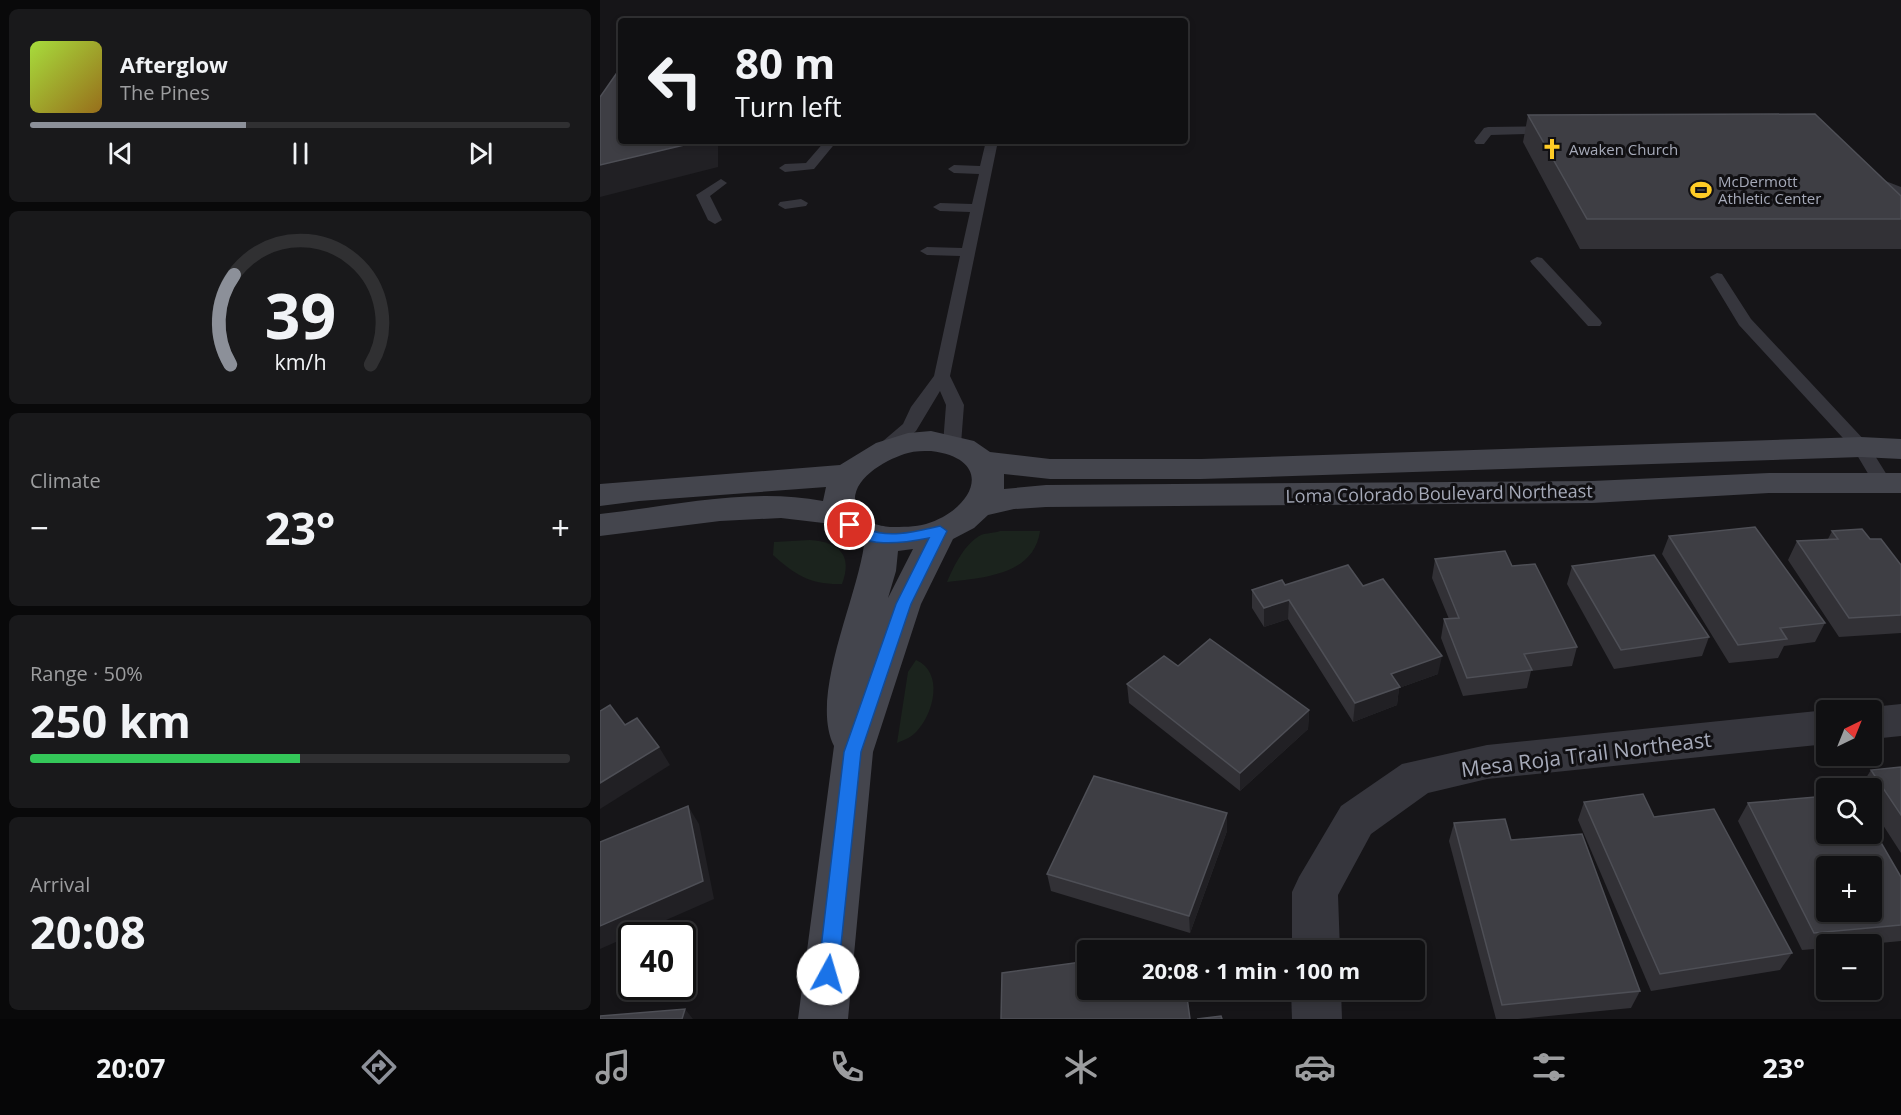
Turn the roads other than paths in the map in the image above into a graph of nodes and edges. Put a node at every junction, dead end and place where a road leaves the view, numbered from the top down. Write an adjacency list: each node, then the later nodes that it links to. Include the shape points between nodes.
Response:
1 (1569, 130): 2 (lane, via 1488,131)
2 (1480, 141)
3 (828, 144): 5 (lane, via 810,166)
4 (991, 144): 7 (lane)
5 (785, 168)
6 (954, 169): 7 (lane)
7 (986, 170): 14 (lane)
8 (1861, 171): 10 (lane)
9 (721, 183): 15 (lane, via 703,195)
10 (1901, 192)
11 (801, 203): 12 (lane)
12 (785, 205)
13 (940, 207): 14 (lane)
14 (978, 208): 17 (lane)
15 (715, 220)
16 (927, 251): 17 (lane)
17 (969, 252): 21 (lane)
18 (1537, 261): 20 (lane)
19 (1717, 277): 23 (lane, via 1745,322)
20 (1594, 323)
21 (942, 376): 22 (lane, via 955,405); 25 (lane, via 910,426)
22 (952, 444): 25 (street, Loma Colorado Boulevard Northeast, via 930,441); 26 (street, Loma Colorado Boulevard Northeast, via 970,450)
23 (1861, 447): 24 (street, Loma Colorado Boulevard Northeast); 26 (street, Loma Colorado Boulevard Northeast, via 1201,469 1050,469); 28 (lane)
24 (1901, 449)
25 (882, 452): 27 (street, Loma Colorado Boulevard Northeast)
26 (983, 461): 30 (street, Loma Colorado Boulevard Northeast, via 990,475 988,490)
27 (848, 475): 29 (street); 31 (street, via 837,502)
28 (1892, 483): 30 (street, Loma Colorado Boulevard Northeast, via 1769,483 1592,492 1046,496)
29 (600, 495)
30 (978, 506): 33 (street, Loma Colorado Boulevard Northeast)
31 (841, 514): 32 (street, Loma Colorado Boulevard Northeast, via 778,507); 34 (street, Loma Colorado Boulevard Northeast, via 850,525)
32 (600, 525)
33 (940, 531): 34 (street, Loma Colorado Boulevard Northeast, via 901,539); 38 (street, via 903,604)
34 (882, 538): 38 (street, via 878,571 845,704)
35 (1901, 720): 36 (street)
36 (1882, 722)
37 (1816, 728): 39 (street, Mesa Roja Trail Northeast, via 1487,762 1417,777 1356,820 1315,892)
38 (852, 752): 41 (street)
39 (1316, 940)
40 (1316, 1000): 42 (street)
41 (823, 1019)
42 (1317, 1019)

